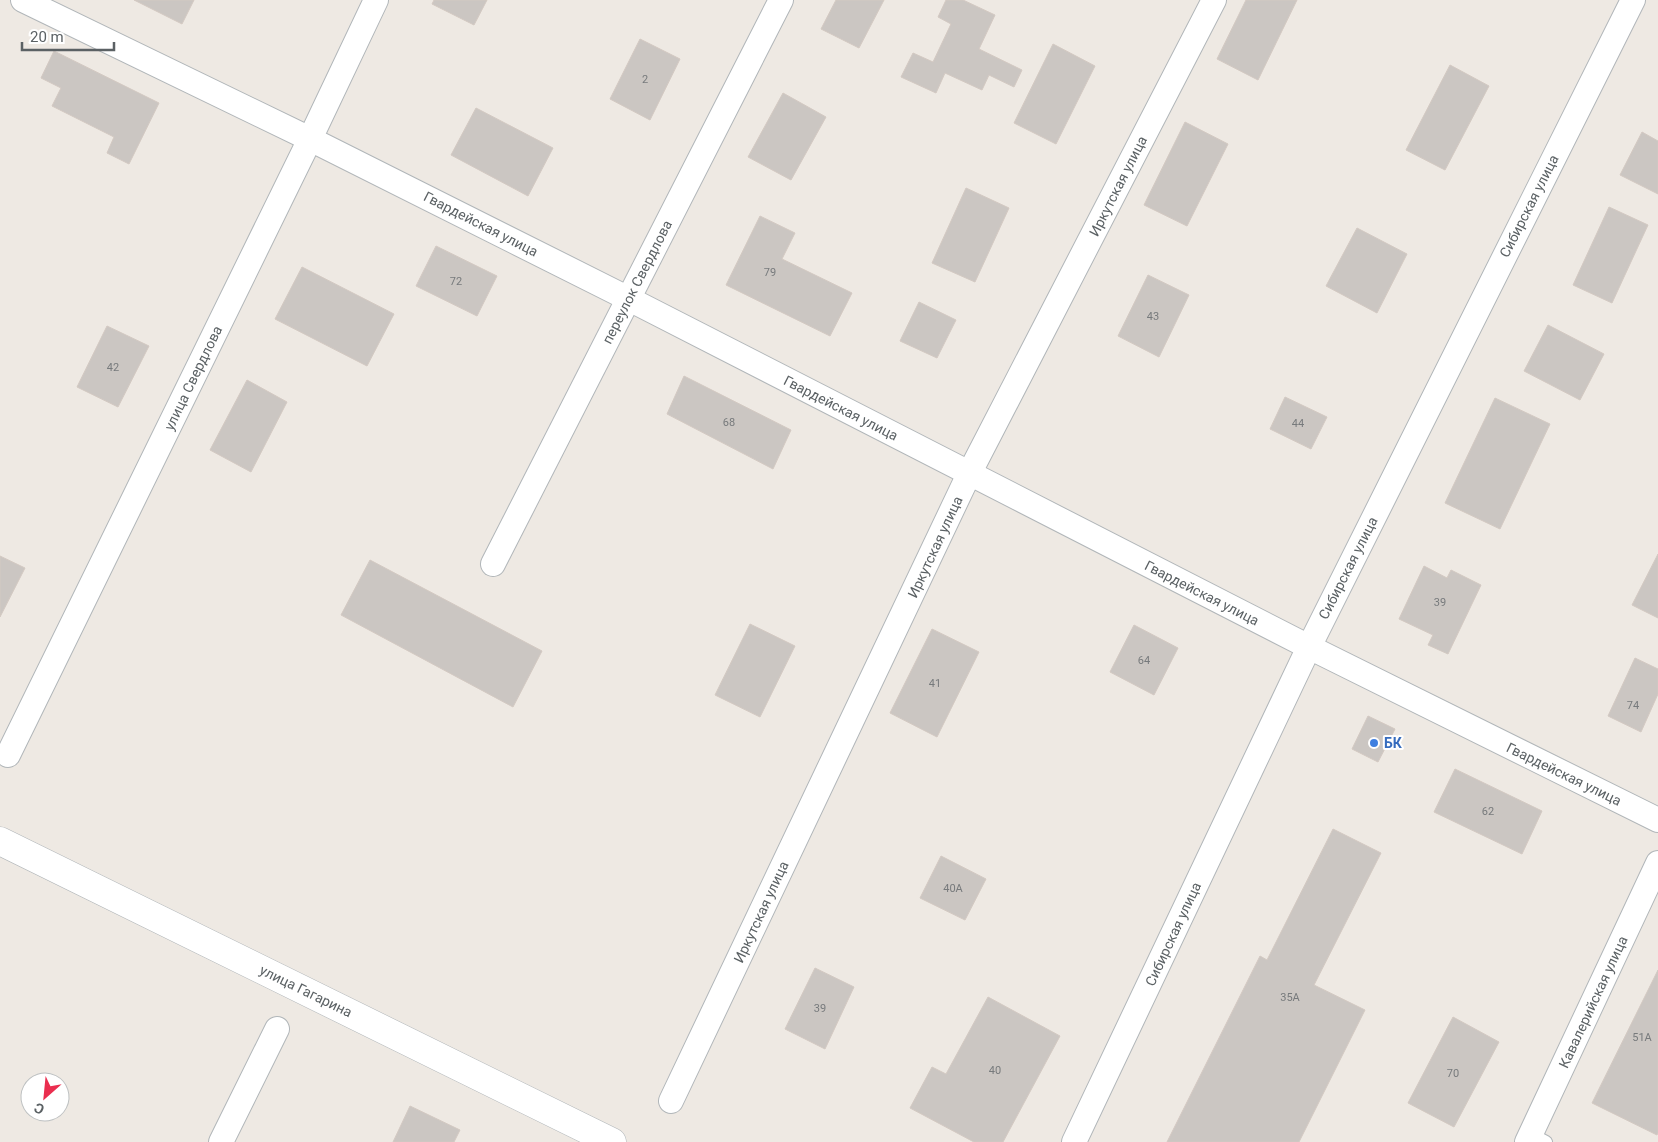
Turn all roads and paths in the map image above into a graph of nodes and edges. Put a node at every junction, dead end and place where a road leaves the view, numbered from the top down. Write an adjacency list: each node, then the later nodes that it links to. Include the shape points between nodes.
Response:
1 (23, 0): 6 (street, Гвардейская улица)
2 (376, 0): 6 (street, улица Свердлова)
3 (781, 0): 7 (street, переулок Свердлова)
4 (1214, 0): 8 (street, Иркутская улица)
5 (1633, 0): 10 (street, Сибирская улица)
6 (310, 138): 7 (street, Гвардейская улица); 11 (street, улица Свердлова)
7 (629, 299): 8 (street, Гвардейская улица); 9 (street, переулок Свердлова)
8 (969, 474): 10 (street, Гвардейская улица); 16 (street, Иркутская улица)
9 (493, 564)
10 (1309, 647): 12 (street, Гвардейская улица); 20 (street, Сибирская улица)
11 (8, 755)
12 (1658, 820)
13 (0, 840): 19 (street, улица Гагарина)
14 (1658, 863): 17 (street, Кавалерийская улица)
15 (277, 1029): 18 (street)
16 (671, 1101)
17 (1535, 1139)
18 (221, 1142)
19 (612, 1142)
20 (1074, 1142)

